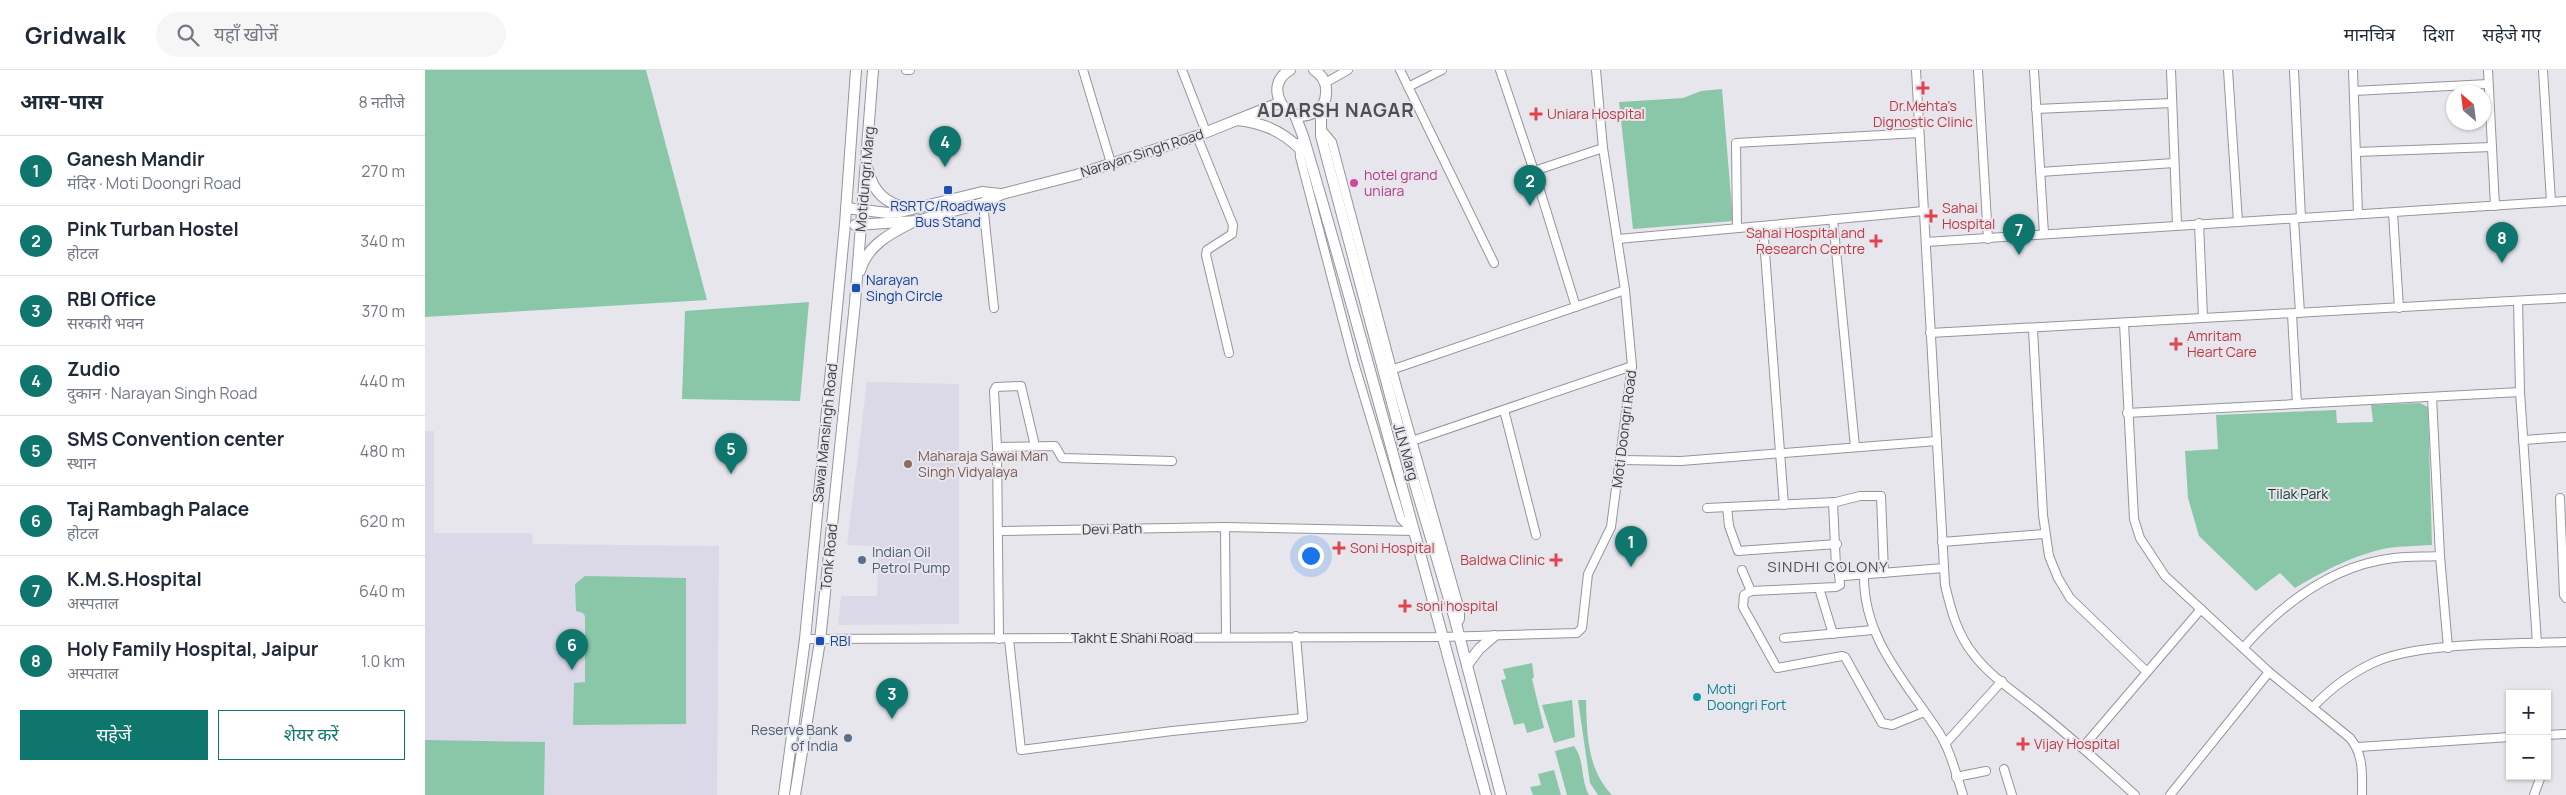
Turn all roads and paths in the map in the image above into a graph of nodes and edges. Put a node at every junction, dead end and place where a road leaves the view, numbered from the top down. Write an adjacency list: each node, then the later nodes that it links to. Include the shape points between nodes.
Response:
1 (856, 70): 51 (main road, Sawai Mansingh Road)
2 (873, 70): 41 (main road, Motidungri Marg)
3 (906, 70): 4 (street)
4 (910, 70)
5 (1083, 70): 43 (street)
6 (1183, 70): 35 (street)
7 (1290, 70): 23 (main road)
8 (1314, 70): 24 (main road)
9 (1348, 70): 24 (street)
10 (1400, 70): 26 (street)
11 (1441, 70): 26 (street)
12 (1499, 70): 44 (street)
13 (1596, 70): 39 (street, Moti Doongri Road)
14 (1917, 70): 34 (street)
15 (1978, 70): 68 (street)
16 (2034, 70): 31 (street)
17 (2171, 70): 29 (street)
18 (2228, 70): 60 (street)
19 (2294, 70): 57 (street)
20 (2353, 70): 27 (street)
21 (2488, 70): 25 (street)
22 (2543, 70): 48 (street)
23 (1281, 74): 28 (main road, via 1277,93)
24 (1325, 83): 30 (main road, JLN Marg, via 1326,98)
25 (2488, 84): 27 (street); 38 (street)
26 (1408, 87): 71 (street)
27 (2354, 91): 40 (street)
28 (1279, 102): 32 (main road); 33 (main road, Narayan Singh Road)
29 (2172, 103): 31 (street); 42 (street)
30 (1321, 106): 32 (main road, via 1310,115); 86 (main road, JLN Marg, via 1321,129)
31 (2036, 109): 45 (street)
32 (1295, 115): 36 (main road, JLN Marg)
33 (1237, 120): 35 (main road, Narayan Singh Road); 37 (main road, via 1274,129)
34 (1919, 133): 54 (street); 66 (street, via 1736,143)
35 (1202, 134): 43 (main road, Narayan Singh Road); 84 (street, via 1233,225 1232,234 1207,250 1206,255)
36 (1303, 136): 37 (street); 109 (main road, JLN Marg, via 1351,297)
37 (1298, 147): 109 (street, via 1355,363 1401,519)
38 (2492, 147): 40 (street); 50 (street)
39 (1603, 148): 44 (street); 69 (street, Moti Doongri Road)
40 (2356, 152): 56 (street)
41 (866, 160): 52 (main road, via 877,194 892,204); 53 (main road, Motidungri Marg)
42 (2175, 163): 45 (street); 64 (street)
43 (1111, 164): 46 (main road, Narayan Singh Road)
44 (1534, 171): 77 (street)
45 (2040, 172): 67 (street)
46 (1002, 194): 49 (main road); 52 (main road, via 981,192)
47 (2566, 201): 48 (street)
48 (2551, 202): 50 (street)
49 (983, 203): 59 (main road); 76 (street)
50 (2495, 206): 55 (street)
51 (846, 208): 53 (main road); 62 (main road, Sawai Mansingh Road)
52 (915, 210): 53 (main road)
53 (863, 211): 63 (main road, Motidungri Marg)
54 (1924, 211): 58 (street); 70 (street)
55 (2393, 213): 56 (street); 78 (street)
56 (2359, 214): 57 (street)
57 (2297, 218): 60 (street); 79 (street)
58 (1833, 219): 65 (street); 98 (street)
59 (917, 221): 63 (main road); 72 (main road, via 885,236 869,252 862,264)
60 (2237, 222): 61 (street)
61 (2199, 223): 64 (street); 80 (street)
62 (845, 224): 63 (main road); 132 (main road, Sawai Mansingh Road)
63 (861, 225): 72 (main road, Motidungri Marg)
64 (2177, 225): 67 (street)
65 (1763, 226): 66 (street); 99 (street)
66 (1737, 228): 69 (street)
67 (2043, 234): 68 (street)
68 (1988, 238): 70 (street)
69 (1618, 239): 73 (street, Moti Doongri Road)
70 (1925, 242): 83 (street)
71 (1494, 263)
72 (856, 288): 135 (main road, Tonk Road)
73 (1625, 290): 77 (street); 85 (street, Moti Doongri Road)
74 (2566, 298): 75 (street)
75 (2518, 301): 78 (street); 87 (street)
76 (994, 308)
77 (1576, 308): 86 (street)
78 (2399, 308): 79 (street)
79 (2296, 313): 80 (street); 89 (street)
80 (2203, 317): 81 (street)
81 (2124, 323): 82 (street); 91 (street)
82 (2033, 329): 83 (street); 110 (street)
83 (1930, 333): 94 (street)
84 (1229, 353)
85 (1632, 366): 90 (street); 100 (street, Moti Doongri Road)
86 (1388, 370): 95 (main road, JLN Marg)
87 (2520, 392): 88 (street); 93 (street)
88 (2432, 397): 89 (street); 114 (street)
89 (2297, 404): 91 (street)
90 (1504, 410): 95 (street); 111 (street)
91 (2127, 413): 123 (street, via 2134,519 2140,538 2165,576)
92 (2566, 437): 93 (street)
93 (2523, 440): 137 (street)
94 (1937, 441): 98 (street); 112 (street)
95 (1408, 442): 125 (main road, JLN Marg)
96 (1035, 446): 97 (street); 97 (street, via 1021,389 1017,385 999,386 994,391); 101 (street, via 1057,446 1063,458)
97 (997, 447): 108 (street)
98 (1855, 447): 99 (street)
99 (1781, 453): 100 (street, via 1681,461); 104 (street)
100 (1621, 460): 128 (street, Moti Doongri Road, via 1611,527 1588,574 1580,631 1568,635)
101 (1172, 461)
102 (2560, 498): 122 (street)
103 (1833, 502): 104 (street); 113 (street); 117 (street, via 1860,496 1881,496)
104 (1784, 505): 105 (street)
105 (1727, 507): 106 (street); 113 (street, via 1729,526 1739,551)
106 (1707, 508)
107 (1225, 527): 108 (street, Devi Path); 109 (street, Devi Path); 129 (street)
108 (999, 531): 133 (street)
109 (1414, 531): 130 (main road, JLN Marg)
110 (2045, 534): 112 (street); 141 (street, via 2049,556 2070,598)
111 (1536, 535)
112 (1942, 542): 115 (street)
113 (1837, 544): 118 (street, via 1836,567)
114 (2440, 556): 138 (street, via 2394,558 2341,573 2289,602 2269,618); 139 (street)
115 (1944, 568): 117 (street); 143 (street, via 1953,617 1962,637 1974,656)
116 (1742, 570): 121 (street)
117 (1884, 573): 119 (street)
118 (1839, 574): 119 (street); 120 (street, via 1840,585)
119 (1864, 575): 124 (street, via 1867,609)
120 (1819, 588): 121 (street); 126 (street)
121 (1751, 591): 145 (street, via 1744,596 1743,606 1777,668 1845,657 1882,722 1892,725)
122 (2566, 598)
123 (2201, 609): 138 (street); 141 (street)
124 (1873, 630): 126 (street); 145 (street, via 1898,676)
125 (1458, 631): 128 (street, Moti Doongri Road); 130 (street, Takht E Shahi Road); 140 (main road, JLN Marg)
126 (1833, 634): 131 (street)
127 (1296, 636): 129 (street, Takht E Shahi Road); 130 (street, Takht E Shahi Road); 134 (street, via 1303,718 1021,750)
128 (1494, 636): 140 (main road)
129 (1227, 637): 134 (street, Takht E Shahi Road)
130 (1441, 637): 158 (main road, JLN Marg)
131 (1784, 638)
132 (805, 639): 135 (street, Takht E Shahi Road); 156 (main road, Sawai Mansingh Road)
133 (999, 639): 134 (street, Takht E Shahi Road); 135 (street, Takht E Shahi Road)
134 (1009, 639)
135 (820, 641): 157 (main road, Tonk Road)
136 (2566, 642): 137 (street)
137 (2537, 643): 139 (street)
138 (2243, 648): 142 (street)
139 (2448, 648): 144 (street, via 2404,653 2376,662 2346,678)
140 (1467, 665): 159 (main road, JLN Marg)
141 (2147, 672): 150 (street)
142 (2269, 672): 144 (street); 163 (street)
143 (2002, 681): 149 (street); 150 (street)
144 (2313, 708): 151 (street)
145 (1924, 712): 149 (street)
146 (2566, 734): 147 (street)
147 (2551, 735)
148 (2506, 737): 151 (street)
149 (1945, 744): 154 (street)
150 (2083, 747): 162 (street)
151 (2358, 747): 164 (street)
152 (2004, 769): 161 (street)
153 (1986, 770): 154 (street)
154 (1957, 777): 160 (street)
155 (2540, 780): 165 (street)
156 (784, 795)
157 (795, 795)
158 (1486, 795)
159 (1501, 795)
160 (1963, 795)
161 (2012, 795)
162 (2135, 795)
163 (2170, 795)
164 (2362, 795)
165 (2534, 795)

